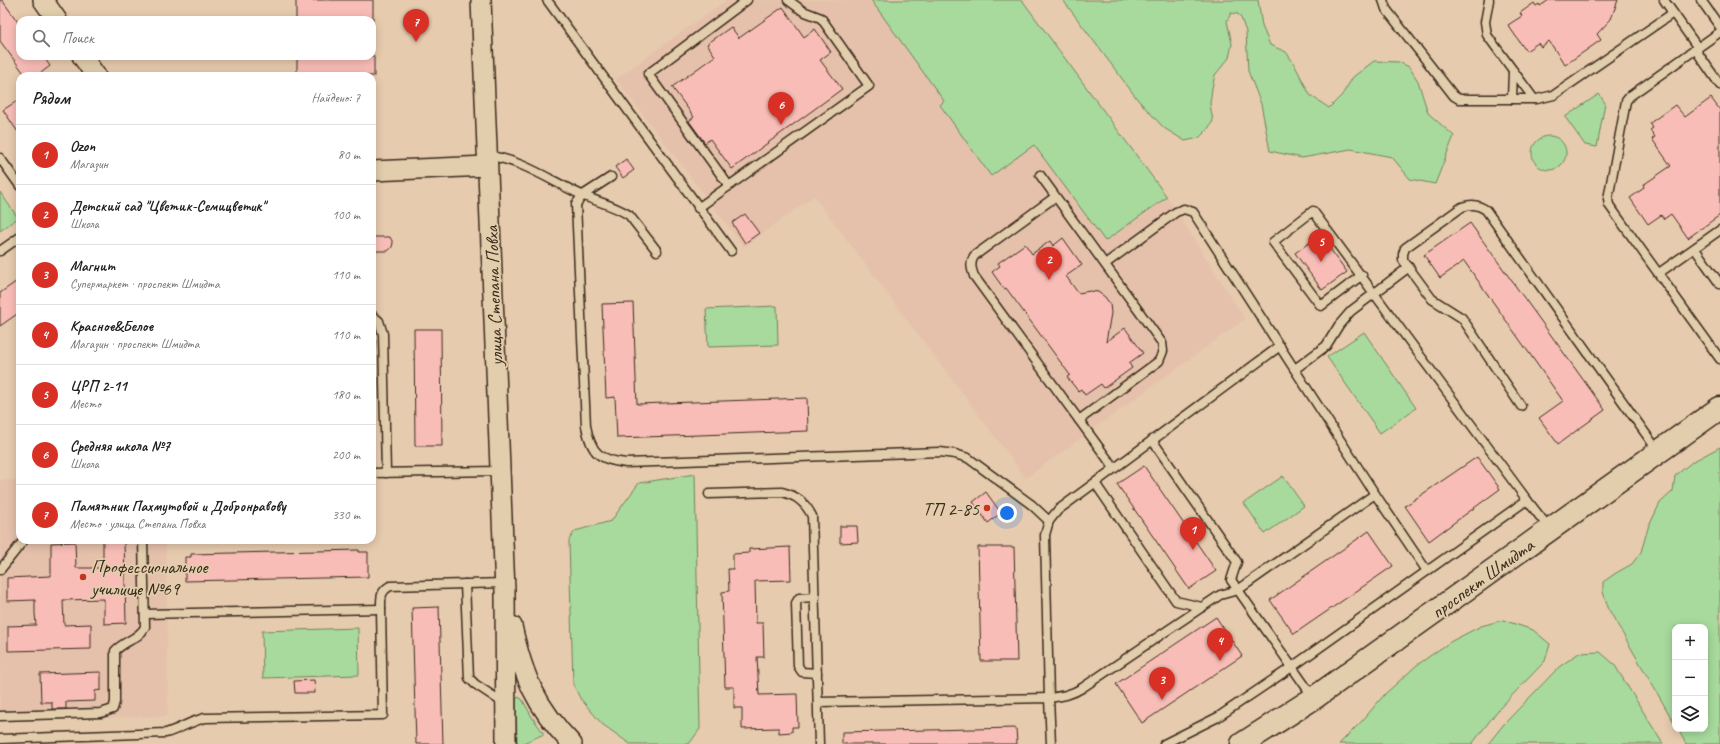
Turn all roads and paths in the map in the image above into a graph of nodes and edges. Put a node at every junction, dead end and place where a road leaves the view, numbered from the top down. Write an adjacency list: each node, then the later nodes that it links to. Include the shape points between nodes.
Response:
1 (43, 0): 11 (street)
2 (482, 0): 23 (street, улица Степана Повха)
3 (547, 0): 31 (lane)
4 (747, 0): 28 (lane, via 648,74)
5 (788, 0): 28 (lane, via 803,11 821,18 869,86)
6 (1383, 0): 20 (lane, via 1386,9 1454,96 1459,99)
7 (1488, 0): 16 (lane, via 1485,29 1487,36)
8 (1664, 0): 10 (lane)
9 (1701, 0): 12 (lane)
10 (1673, 13): 14 (lane); 21 (lane, via 1554,95)
11 (54, 16)
12 (1720, 27)
13 (1720, 32): 14 (lane)
14 (1696, 48): 18 (lane); 40 (lane, via 1626,101 1608,199 1609,205)
15 (85, 60): 17 (street)
16 (1513, 71): 20 (lane); 21 (lane)
17 (93, 72)
18 (1717, 74): 19 (lane)
19 (1720, 85)
20 (1512, 99): 21 (lane)
21 (1534, 99)
22 (0, 158): 27 (lane)
23 (487, 161): 24 (street); 29 (lane, via 498,157 516,163); 54 (street, улица Степана Повха)
24 (376, 171)
25 (1040, 175): 30 (lane)
26 (611, 177): 29 (lane)
27 (16, 180)
28 (730, 186): 31 (lane)
29 (583, 195): 36 (lane, via 629,215); 61 (lane, via 576,204 586,426 589,441 597,453 609,461 626,463 940,452 956,454 968,458 988,471)
30 (1055, 197): 38 (lane); 50 (lane, via 974,256 971,268 974,276)
31 (698, 208): 37 (lane)
32 (1720, 230): 34 (lane)
33 (16, 241): 35 (lane)
34 (1695, 249): 40 (lane); 42 (lane)
35 (0, 251)
36 (657, 251)
37 (731, 251)
38 (1105, 264): 45 (lane, via 1176,212 1184,209 1193,212); 50 (lane, via 1159,337 1163,351 1160,361)
39 (1409, 267): 43 (lane); 48 (lane, via 1432,299 1462,318); 52 (lane, via 1403,260 1404,248 1462,207 1471,204 1486,210)
40 (1659, 273): 46 (lane)
41 (1362, 275): 41 (lane, via 1321,306 1273,242 1313,211); 43 (lane)
42 (1720, 284)
43 (1375, 293): 47 (lane, via 1351,311 1326,346); 60 (lane)
44 (376, 318): 56 (lane, via 383,334)
45 (1280, 346): 47 (lane); 51 (lane)
46 (1720, 357)
47 (1295, 368): 59 (lane)
48 (1521, 406)
49 (1720, 408): 52 (main road, проспект Шмидта)
50 (1079, 420): 53 (lane)
51 (1152, 440): 53 (lane); 69 (lane, via 1237,562 1231,580)
52 (1659, 452): 62 (main road, проспект Шмидта)
53 (1114, 468): 57 (lane)
54 (500, 471): 56 (lane); 68 (street, улица Степана Повха)
55 (376, 473): 56 (lane)
56 (386, 473)
57 (1095, 483): 61 (lane, via 1058,510); 71 (lane, via 1176,601)
58 (709, 494): 70 (lane, via 782,492 800,499 812,516)
59 (1375, 494): 66 (lane); 69 (lane)
60 (1527, 500): 62 (lane); 66 (lane)
61 (1049, 520): 76 (lane, via 1045,535)
62 (1550, 529): 77 (main road, проспект Шмидта)
63 (21, 544): 65 (lane)
64 (143, 544): 73 (lane)
65 (0, 570)
66 (1427, 571): 74 (lane)
67 (465, 584): 68 (lane); 72 (lane, via 390,586 381,596); 79 (lane, via 469,678)
68 (505, 587): 79 (street, улица Степана Повха); 83 (street, улица Степана Повха, via 521,661 531,689 551,722)
69 (1238, 590): 71 (lane, via 1220,595); 74 (lane)
70 (815, 597): 75 (lane); 75 (lane, via 799,598 796,603 798,666 802,672)
71 (1202, 607): 76 (lane, via 1073,694)
72 (381, 609): 73 (lane); 81 (lane, via 383,715 206,718 189,722 166,733)
73 (145, 614): 80 (lane, via 145,627 142,632 115,650 113,709 101,713)
74 (1292, 667): 77 (lane); 86 (lane, via 1218,717)
75 (817, 672): 78 (lane)
76 (1049, 698): 78 (lane); 85 (lane)
77 (1314, 698): 87 (main road, проспект Шмидта)
78 (818, 702): 84 (lane)
79 (506, 704): 82 (street, улица Степана Повха)
80 (0, 716)
81 (0, 739)
82 (506, 744)
83 (572, 744)
84 (819, 744)
85 (1051, 744)
86 (1164, 744)
87 (1242, 744)

